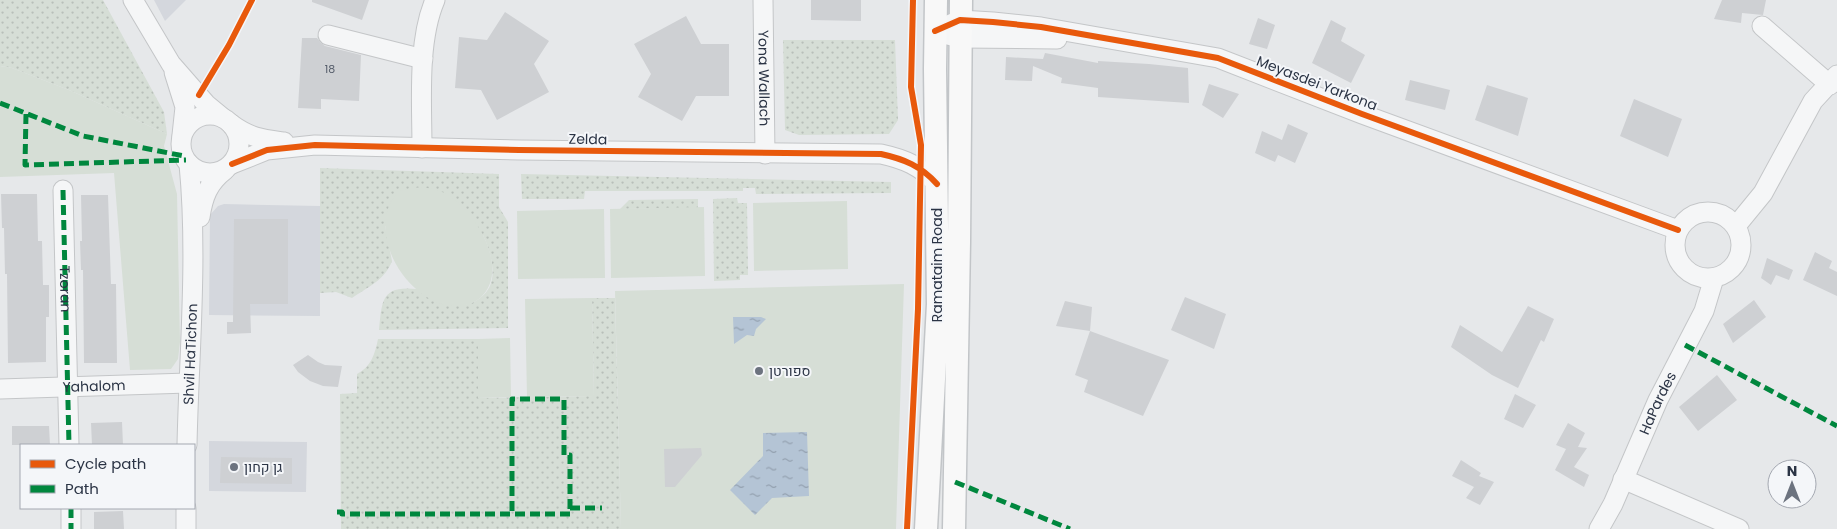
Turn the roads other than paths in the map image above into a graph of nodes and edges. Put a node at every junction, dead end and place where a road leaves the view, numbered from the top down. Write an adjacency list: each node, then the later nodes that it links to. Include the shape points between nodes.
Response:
1 (133, 0): 10 (street)
2 (434, 0): 9 (street)
3 (762, 0): 16 (street, Yona Wallach)
4 (936, 0): 7 (main road, Ramataim Road)
5 (960, 19): 7 (street, Meyasdei Yarkona); 22 (street, Meyasdei Yarkona, via 1218,58); 36 (main road, Ramataim Road)
6 (1762, 26): 11 (street)
7 (935, 31): 19 (main road, Ramataim Road)
8 (328, 35): 9 (street)
9 (423, 59): 15 (street)
10 (171, 64): 12 (street, Zelda, via 206,104); 13 (street, via 185,107)
11 (1833, 80): 21 (street, via 1813,101 1763,193)
12 (226, 120): 13 (street, via 202,116 189,124); 14 (street, Zelda, via 253,138); 18 (street, via 239,137 237,156)
13 (182, 137): 17 (street, via 181,147)
14 (315, 146): 15 (street, Zelda); 18 (street, Zelda, via 278,147)
15 (422, 148): 16 (street, Zelda)
16 (765, 154): 19 (street, Zelda, via 881,154 921,168)
17 (189, 164): 18 (street, via 210,173); 23 (street, Shvil HaTichon)
18 (228, 167): 23 (street, Shvil HaTichon, via 216,176 202,201)
19 (937, 184): 35 (main road, Ramataim Road, via 938,304)
20 (63, 190): 26 (street, Tzoran)
21 (1736, 226): 22 (street, via 1728,217 1707,211 1688,218); 24 (street, via 1741,253 1736,264 1725,274)
22 (1678, 230): 24 (street, via 1674,241 1680,263 1698,277)
23 (192, 263): 25 (street, Shvil HaTichon)
24 (1714, 278): 30 (street, HaPardes, via 1704,311 1658,400)
25 (188, 383): 26 (street, Yahalom); 29 (street, Shvil HaTichon)
26 (68, 387): 27 (street, Yahalom); 28 (street, Tzoran)
27 (0, 389)
28 (69, 444)
29 (187, 444)
30 (1623, 479): 37 (street, HaPardes); 38 (street)
31 (71, 509): 33 (street)
32 (186, 509): 34 (street)
33 (71, 529)
34 (186, 529)
35 (926, 529)
36 (954, 529)
37 (1599, 529)
38 (1739, 529)

